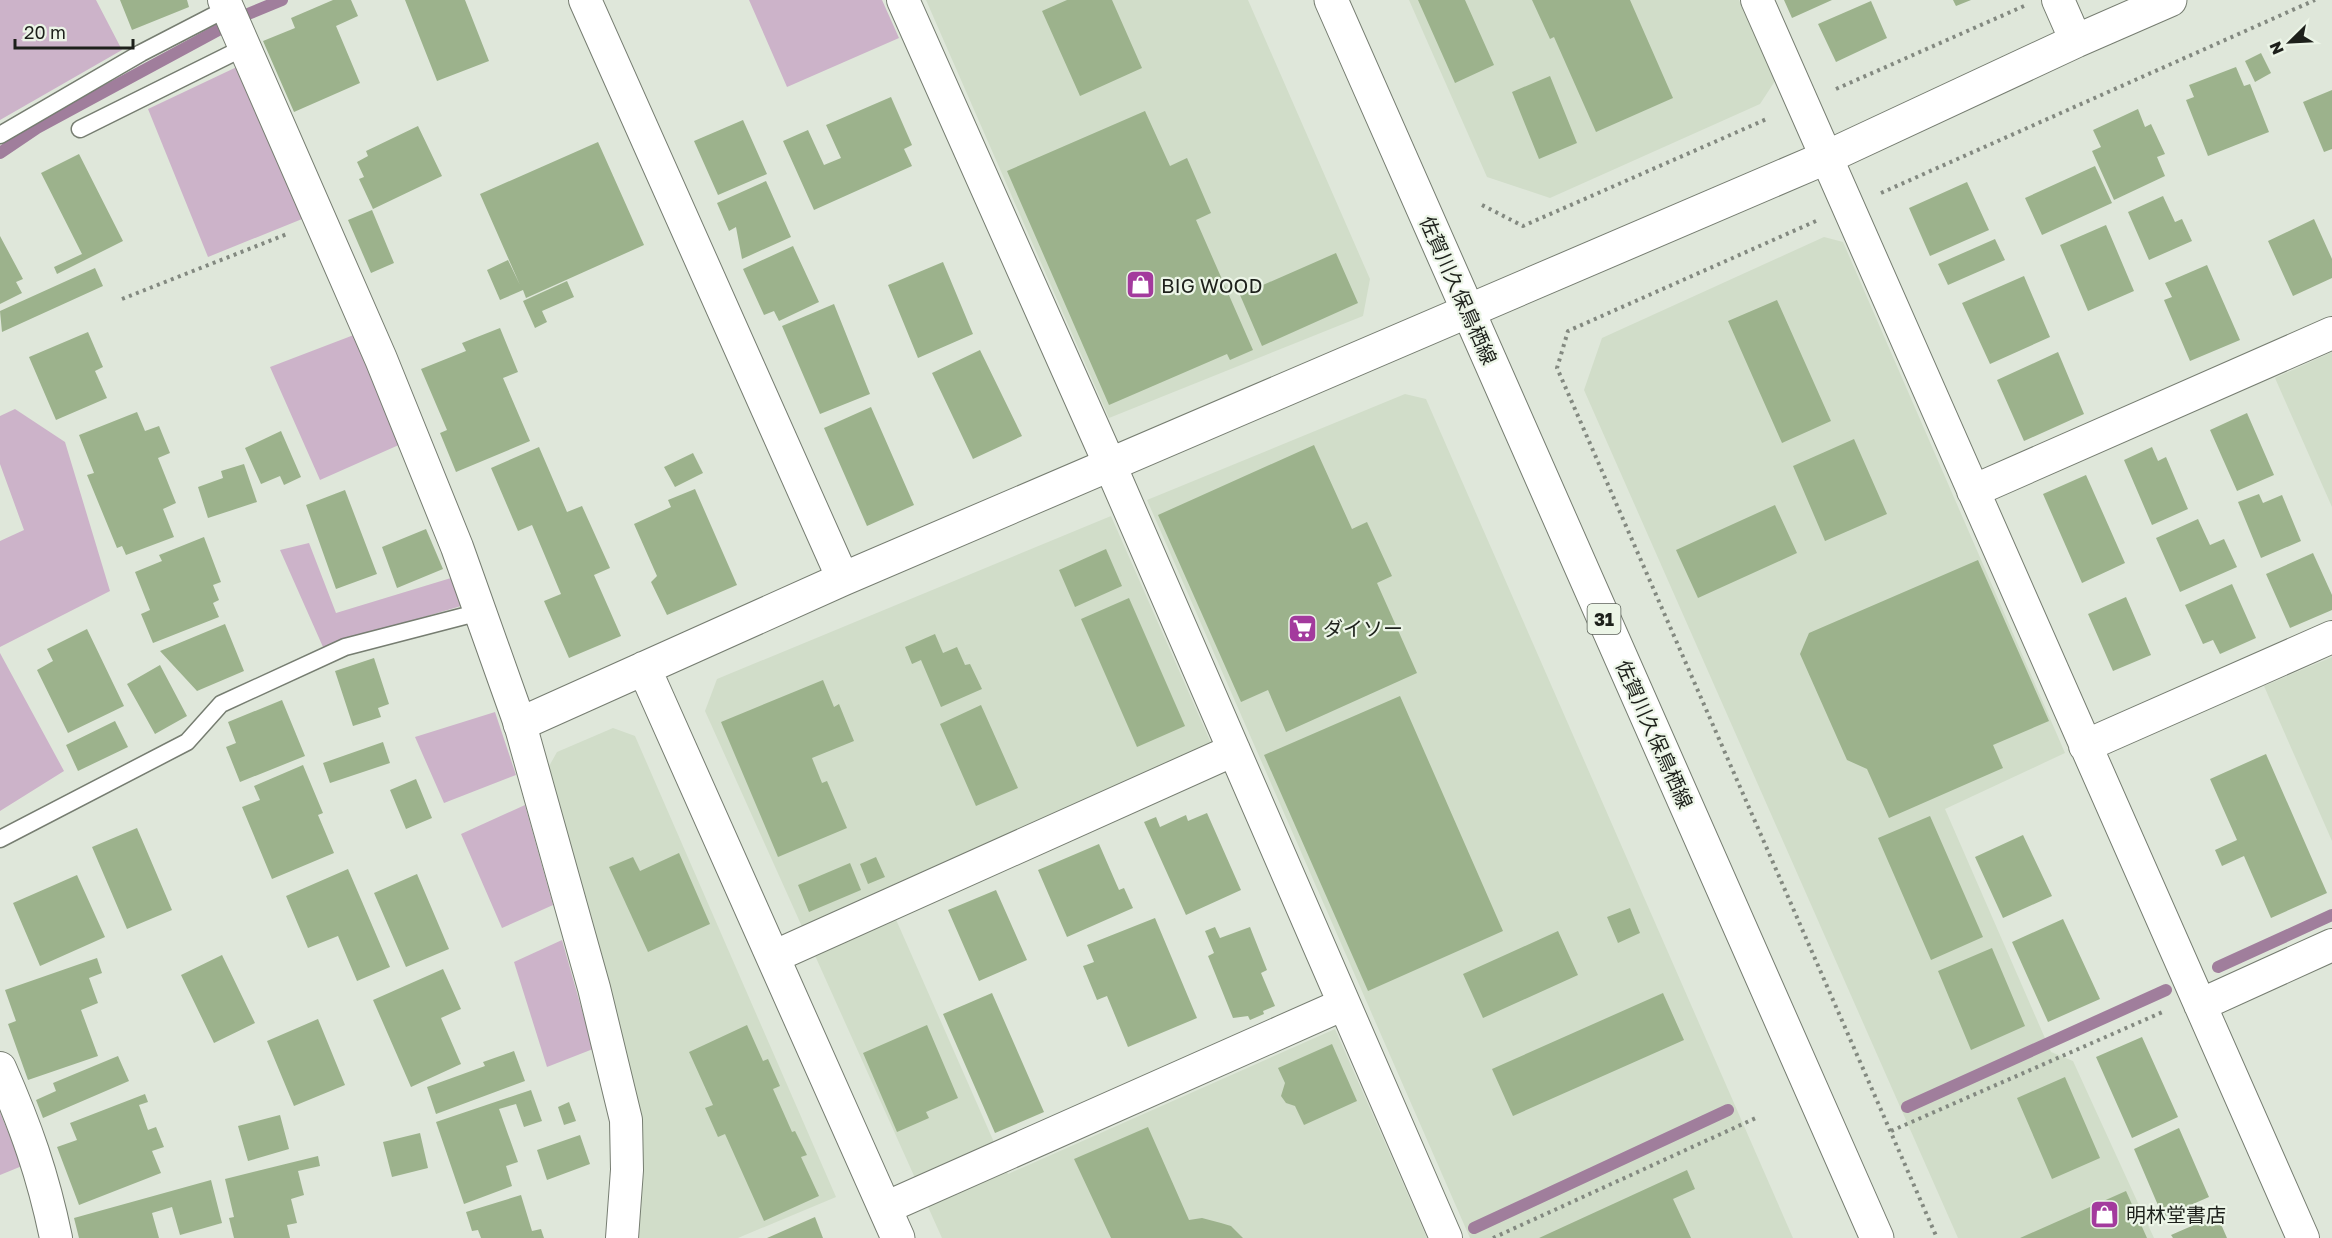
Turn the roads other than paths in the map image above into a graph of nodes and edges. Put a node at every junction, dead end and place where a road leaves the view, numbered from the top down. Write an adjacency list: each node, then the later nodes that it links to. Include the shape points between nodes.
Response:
1 (585, 0): 17 (street)
2 (903, 0): 15 (street)
3 (1331, 0): 13 (street, 佐賀川久保鳥栖線 / 31)
4 (1757, 0): 12 (street)
5 (2170, 0): 8 (street)
6 (2043, 2): 8 (street)
7 (226, 4): 9 (street); 11 (lane)
8 (2076, 41): 12 (street)
9 (245, 47): 10 (lane); 18 (street, via 381,359)
10 (80, 129)
11 (0, 135)
12 (1826, 158): 13 (street); 16 (street)
13 (1469, 312): 15 (street); 35 (street, 佐賀川久保鳥栖線 / 31)
14 (2332, 333): 16 (street)
15 (1110, 465): 17 (street); 23 (street)
16 (1973, 491): 22 (street)
17 (843, 579): 20 (street)
18 (480, 612): 21 (street); 24 (lane, via 345,647 262,684 221,704 187,742)
19 (2332, 637): 22 (street)
20 (644, 668): 21 (street); 26 (street)
21 (520, 724): 32 (street, via 594,988 626,1120)
22 (2085, 746): 28 (street)
23 (1234, 750): 26 (street); 27 (street)
24 (0, 839)
25 (2332, 945): 28 (street)
26 (773, 957): 30 (street)
27 (1344, 1004): 30 (street); 34 (street)
28 (2200, 1005): 36 (street)
29 (0, 1068): 31 (street, via 45,1183)
30 (885, 1208): 33 (street)
31 (56, 1238)
32 (622, 1238)
33 (898, 1238)
34 (1446, 1238)
35 (1877, 1238)
36 (2302, 1238)

